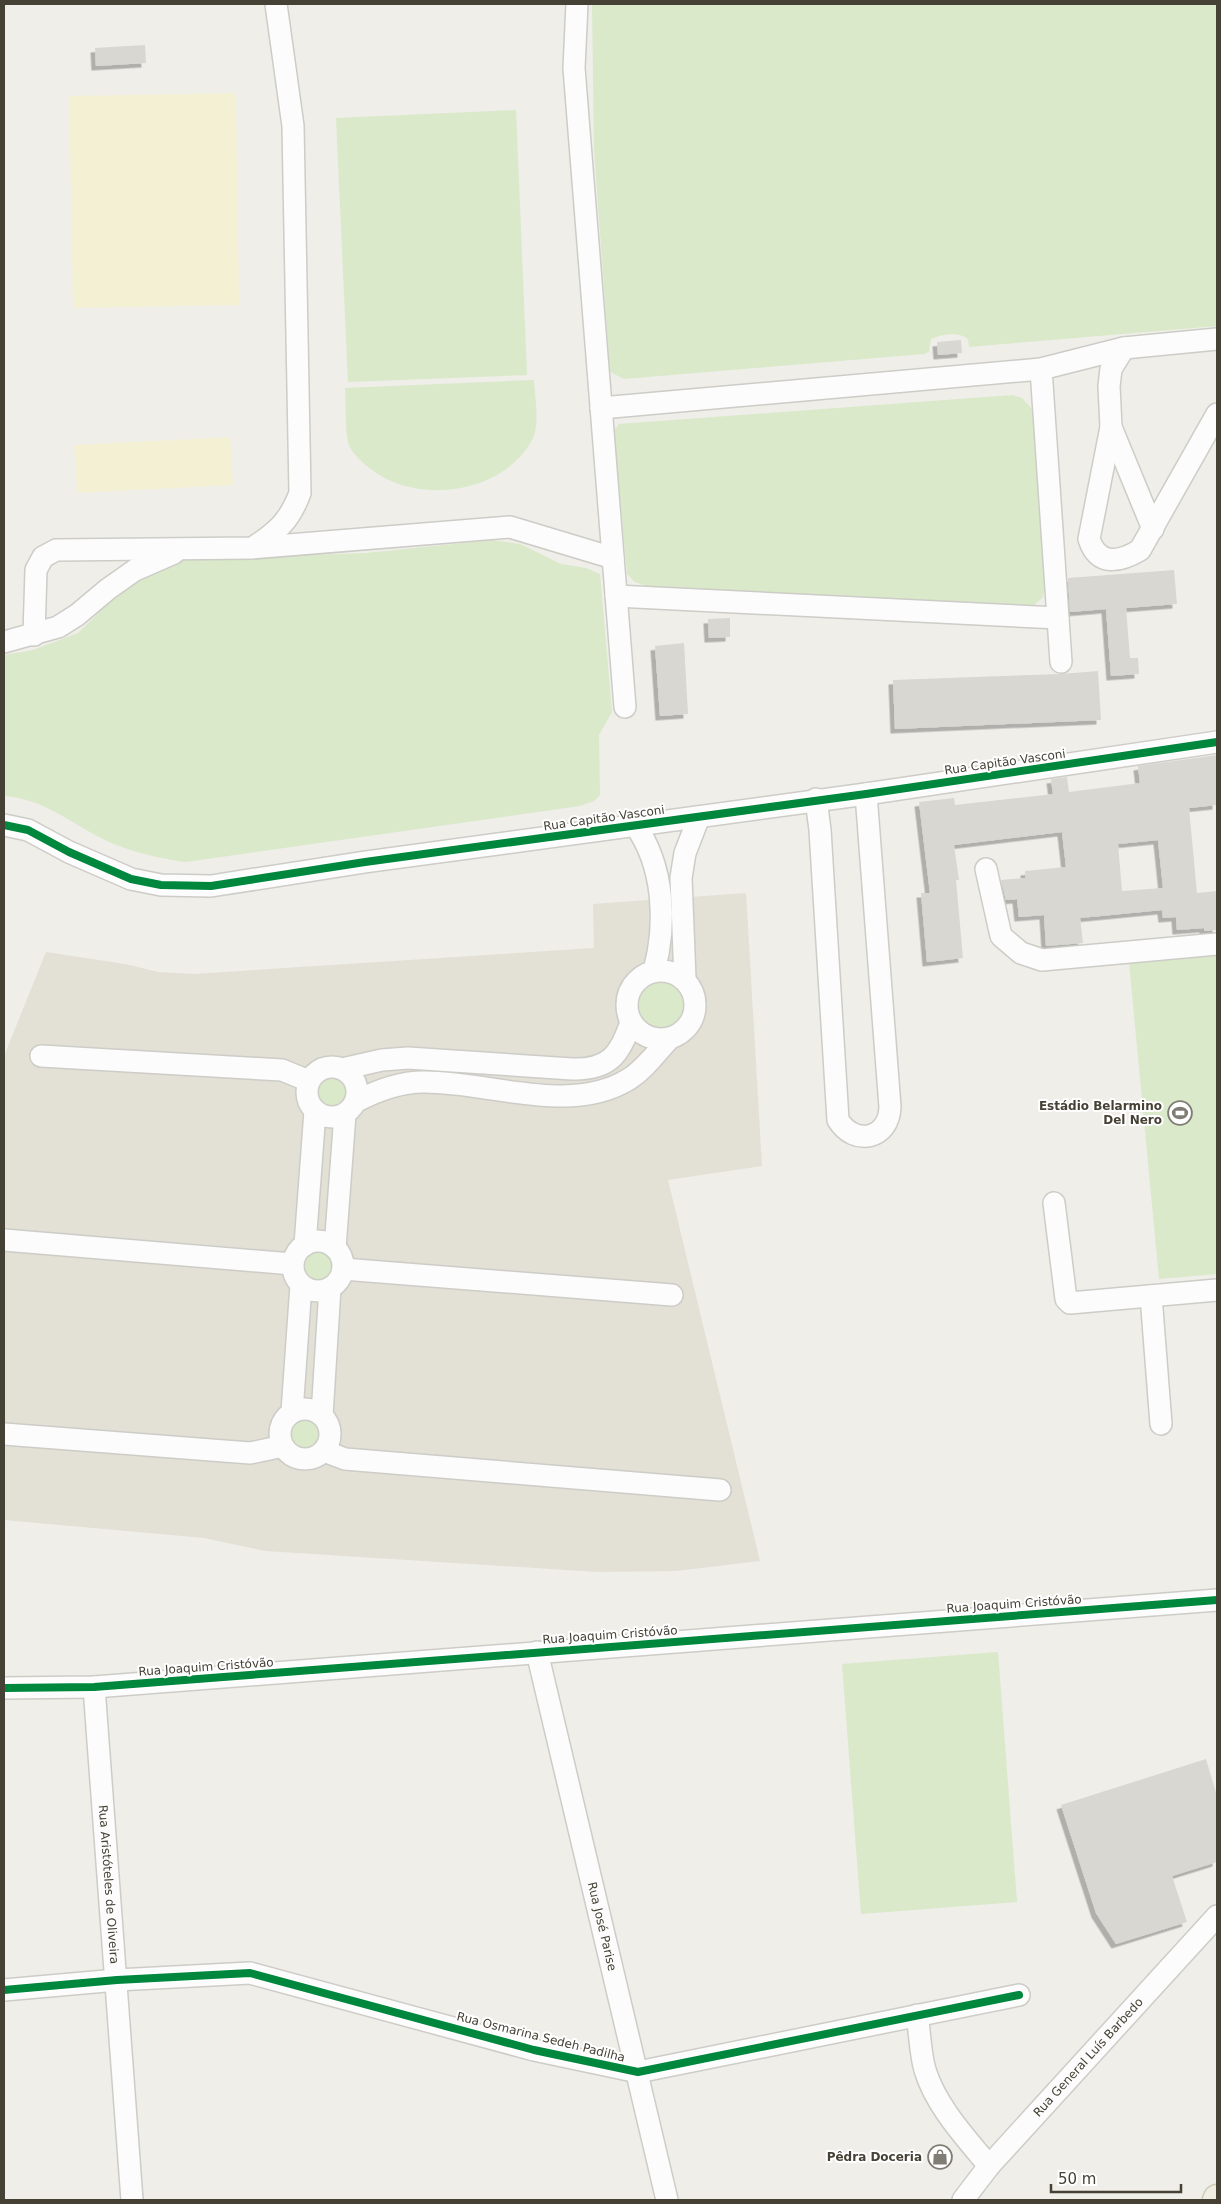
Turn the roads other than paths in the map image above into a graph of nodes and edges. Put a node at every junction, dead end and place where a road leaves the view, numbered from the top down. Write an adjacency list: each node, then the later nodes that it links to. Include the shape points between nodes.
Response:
1 (276, 4): 11 (street, via 294,126 300,493 293,512 276,533)
2 (577, 4): 6 (street, via 574,68)
3 (1217, 339): 4 (street)
4 (1124, 348): 5 (street); 8 (street, via 1111,369 1108,386)
5 (1041, 369): 6 (street); 14 (street)
6 (601, 408): 12 (street)
7 (1217, 414): 9 (street)
8 (1111, 427): 9 (street); 9 (street, via 1089,539 1092,548 1099,556 1121,559 1140,550)
9 (1153, 529)
10 (188, 548): 11 (street); 15 (street, via 135,570 71,619); 15 (street, via 56,550 43,558 36,570)
11 (252, 548): 12 (street, via 510,527)
12 (613, 558): 13 (street)
13 (616, 596): 14 (street); 18 (street)
14 (1058, 618): 17 (street)
15 (34, 635): 16 (street)
16 (4, 642)
17 (1061, 662)
18 (625, 707)
19 (1217, 742): 20 (street, Rua Capitão Vasconi)
20 (866, 794): 21 (street, Rua Capitão Vasconi); 21 (street, via 890,1114 884,1127 864,1137 848,1132 838,1120)
21 (816, 799): 22 (street, Rua Capitão Vasconi)
22 (699, 817): 24 (street, Rua Capitão Vasconi); 27 (street, via 685,853)
23 (4, 825): 24 (street, Rua Capitão Vasconi, via 28,830 131,879 162,885 211,886)
24 (635, 825): 26 (street, via 650,849)
25 (986, 869): 30 (street, via 1001,936 1021,953 1042,960)
26 (658, 877): 27 (street); 29 (street)
27 (681, 878): 28 (street)
28 (682, 935): 29 (street); 32 (street)
29 (661, 936): 31 (street)
30 (1217, 944)
31 (654, 971): 32 (street, via 670,972); 33 (street, via 644,975 630,991 627,1012)
32 (685, 979): 34 (street, via 696,998 696,1008 693,1019 683,1032)
33 (631, 1022): 34 (street, via 647,1036); 36 (street, via 617,1053 592,1068 408,1058)
34 (669, 1039): 38 (street, via 642,1070 629,1079 587,1095 561,1096 424,1082 385,1088)
35 (41, 1056): 37 (street, via 282,1070)
36 (342, 1069): 37 (street, via 319,1070); 38 (street, via 349,1073 357,1086)
37 (308, 1081): 39 (street, via 307,1097)
38 (350, 1108): 39 (street, via 329,1117); 43 (street)
39 (314, 1111): 42 (street)
40 (1054, 1203): 50 (street, via 1068,1302)
41 (4, 1240): 44 (street)
42 (305, 1244): 43 (street, via 320,1241); 44 (street)
43 (334, 1248): 45 (street, via 340,1254)
44 (292, 1264): 46 (street)
45 (343, 1269): 47 (street); 49 (street)
46 (300, 1285): 47 (street, via 315,1292); 51 (street)
47 (330, 1288): 52 (street)
48 (1217, 1290): 50 (street)
49 (672, 1295)
50 (1151, 1296): 53 (street)
51 (292, 1412): 52 (street, via 308,1408); 55 (street, via 282,1423 280,1439)
52 (322, 1415): 56 (street, via 330,1428)
53 (1161, 1424)
54 (4, 1434): 55 (street, via 250,1452)
55 (283, 1446): 56 (street, via 294,1457 302,1459 318,1456)
56 (324, 1451): 57 (street, via 345,1459)
57 (720, 1490)
58 (1217, 1600): 59 (street, Rua Joaquim Cristóvão)
59 (537, 1652): 60 (street, Rua Joaquim Cristóvão); 67 (street, Rua José Parise)
60 (94, 1687): 61 (street, Rua Joaquim Cristóvão); 63 (street, Rua Aristóteles de Oliveira)
61 (4, 1688)
62 (1217, 1916): 68 (street, Rua General Luís Barbedo)
63 (117, 1980): 64 (street, Rua Osmarina Sedeh Padilha); 67 (street, Rua Osmarina Sedeh Padilha, via 250,1973 534,2050); 69 (street, Rua Aristóteles de Oliveira)
64 (4, 1990)
65 (1019, 1995): 66 (street, Rua Osmarina Sedeh Padilha)
66 (917, 2015): 67 (street, Rua Osmarina Sedeh Padilha); 68 (street, via 924,2070 954,2124)
67 (638, 2072): 70 (street, Rua José Parise)
68 (989, 2166): 71 (street, Rua General Luís Barbedo)
69 (132, 2200)
70 (667, 2200)
71 (963, 2200)

